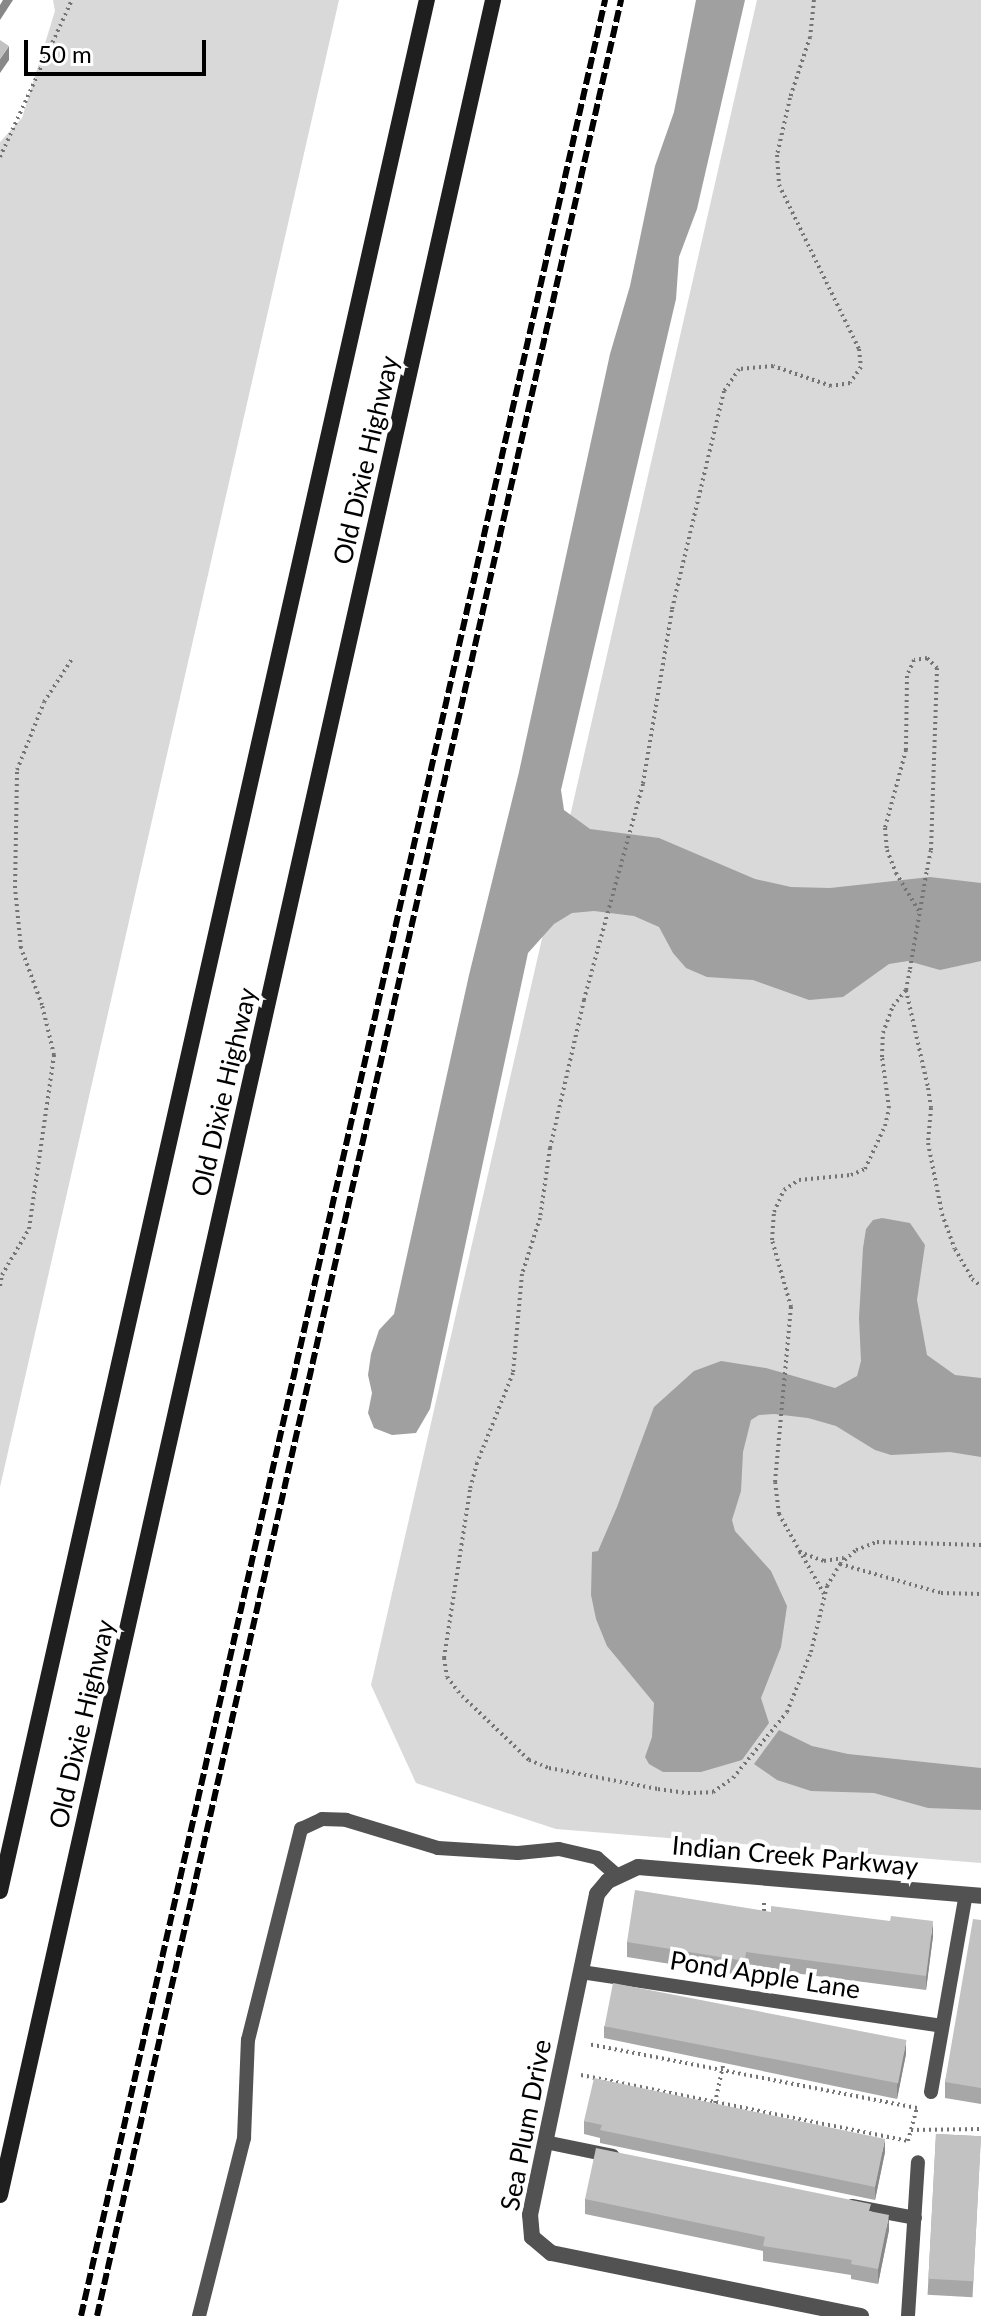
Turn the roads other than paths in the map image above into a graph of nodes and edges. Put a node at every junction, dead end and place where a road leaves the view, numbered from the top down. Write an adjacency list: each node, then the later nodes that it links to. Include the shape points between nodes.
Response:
1 (427, 0): 4 (main road, Old Dixie Highway)
2 (493, 0): 12 (main road, Old Dixie Highway)
3 (613, 1878): 5 (street, Indian Creek Parkway, via 638,1867); 6 (street, Sea Plum Drive, via 597,1894); 15 (lane, via 597,1858 569,1851 438,1848 346,1820 322,1819 301,1829 248,2040 244,2138)
4 (0, 1891)
5 (973, 1895): 7 (lane)
6 (581, 1972): 7 (lane, Pond Apple Lane); 9 (street, Sea Plum Drive)
7 (942, 2026): 8 (lane)
8 (931, 2092)
9 (545, 2142): 10 (lane); 16 (street, Sea Plum Drive, via 530,2215 532,2237 551,2253)
10 (622, 2158)
11 (918, 2162): 14 (lane)
12 (0, 2195)
13 (837, 2202): 14 (lane)
14 (915, 2218): 17 (lane)
15 (199, 2316)
16 (861, 2316)
17 (908, 2316)

